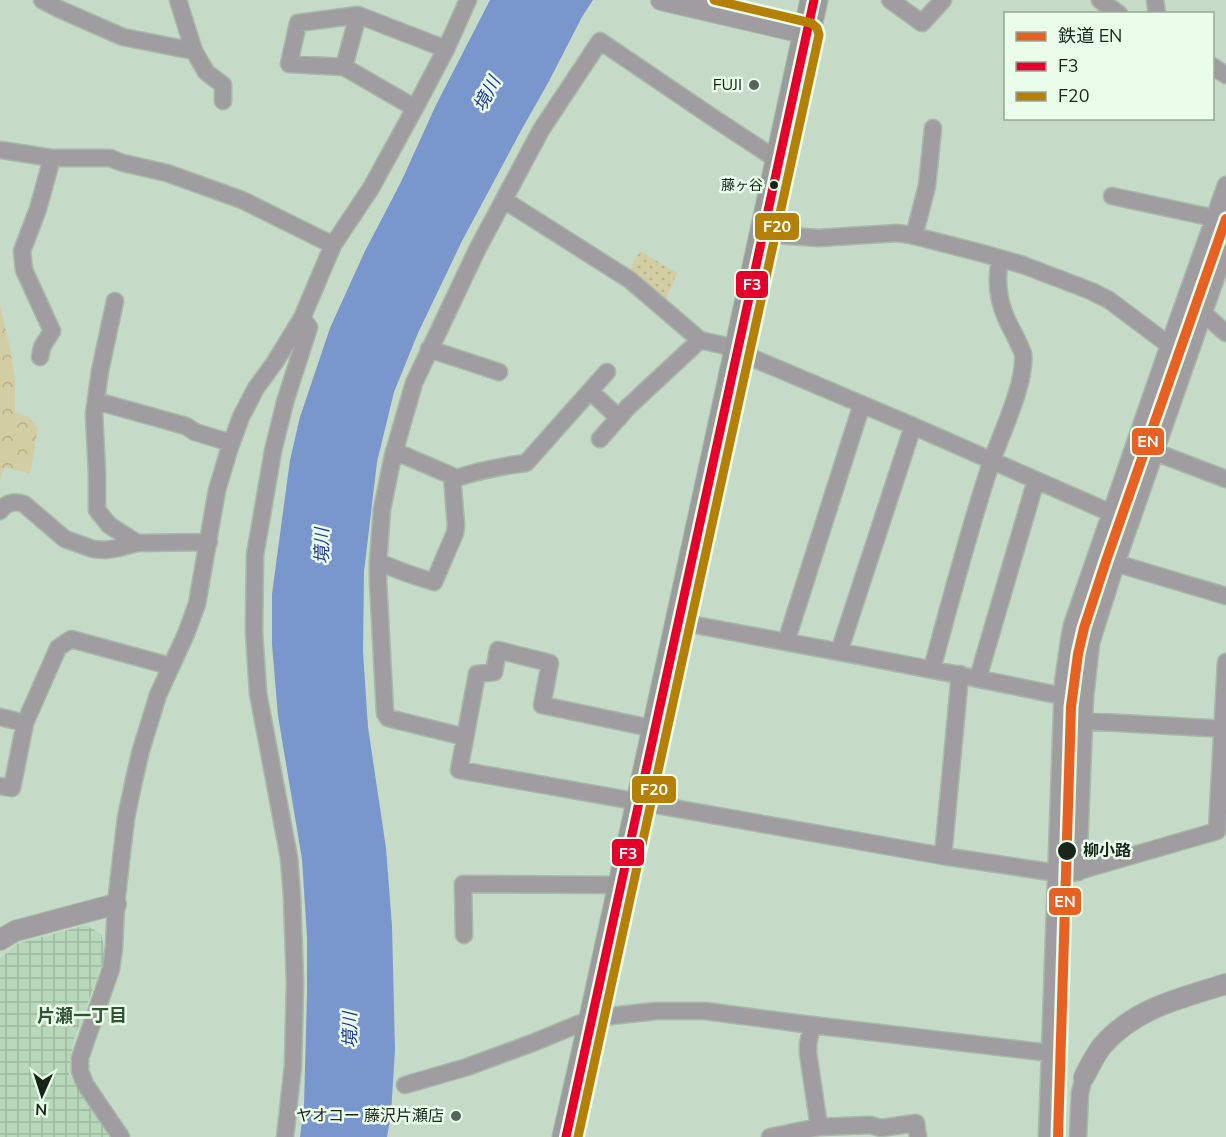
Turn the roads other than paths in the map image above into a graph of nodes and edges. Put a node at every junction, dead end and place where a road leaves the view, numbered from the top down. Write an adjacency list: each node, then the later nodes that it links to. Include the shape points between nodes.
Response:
1 (42, 0): 13 (street, via 123,37)
2 (178, 0): 13 (street)
3 (468, 0): 12 (street)
4 (661, 0): 11 (street)
5 (814, 0): 11 (highway)
6 (890, 0): 7 (street, via 921,23)
7 (943, 0)
8 (1100, 0): 9 (street)
9 (1116, 12)
10 (358, 15): 12 (street); 14 (street); 14 (street, via 298,23 289,64)
11 (807, 34): 20 (highway)
12 (446, 49): 16 (street)
13 (194, 51): 15 (street, via 206,72 224,85)
14 (344, 67): 16 (street)
15 (223, 100)
16 (415, 108): 27 (street, via 371,188)
17 (933, 128): 26 (street, via 927,186)
18 (0, 150): 19 (street)
19 (52, 158): 27 (street, via 110,158 167,173 242,200); 38 (street, via 22,251 24,270 52,331)
20 (779, 161): 23 (street, via 600,41 541,130); 25 (highway)
21 (1226, 185): 24 (street)
22 (1112, 196): 24 (street)
23 (504, 200): 34 (street, via 630,280); 36 (street)
24 (1214, 218): 35 (street)
25 (763, 234): 26 (street, via 818,238 882,233); 37 (highway)
26 (914, 236): 29 (street)
27 (333, 245): 32 (street)
28 (1226, 249): 31 (street)
29 (1000, 259): 35 (street, via 1109,300); 50 (street, via 1000,299 1024,362)
30 (115, 301): 42 (street)
31 (1203, 313): 33 (street); 49 (street)
32 (302, 318): 47 (street, via 256,388); 95 (street, via 309,327 273,451 255,555 254,594 258,693 290,868 295,983 293,1066)
33 (1226, 333)
34 (700, 340): 37 (street); 44 (street)
35 (1169, 345): 55 (street)
36 (429, 349): 39 (street); 48 (street, via 414,382)
37 (738, 352): 43 (street); 62 (highway)
38 (40, 357)
39 (499, 372)
40 (607, 372): 41 (street)
41 (590, 391): 44 (street); 51 (street, via 526,463)
42 (96, 401): 47 (street); 57 (street, via 98,510 109,525)
43 (862, 404): 45 (street); 63 (street)
44 (619, 418): 46 (street)
45 (913, 426): 50 (street); 64 (street)
46 (600, 439)
47 (231, 443): 56 (street, via 217,490)
48 (394, 451): 51 (street); 59 (street, via 382,509)
49 (1155, 452): 52 (street); 60 (street)
50 (992, 461): 53 (street); 67 (street)
51 (452, 476): 59 (street, via 455,533 435,582)
52 (1226, 479)
53 (1036, 480): 55 (street); 69 (street)
54 (0, 511): 57 (street, via 7,503 24,504 65,539 93,549)
55 (1111, 513): 58 (street)
56 (208, 542): 57 (street); 66 (street, via 197,604)
57 (137, 543)
58 (1095, 558): 60 (street); 70 (street, via 1072,625)
59 (378, 562): 76 (street, via 385,713 388,718)
60 (1116, 564): 61 (street); 72 (street, via 1091,643)
61 (1226, 596)
62 (679, 622): 63 (street); 74 (highway)
63 (786, 642): 64 (street)
64 (838, 652): 67 (street)
65 (1226, 662): 75 (street)
66 (170, 666): 73 (street, via 71,639 58,648); 84 (street, via 134,780)
67 (932, 669): 68 (street)
68 (960, 674): 69 (street); 80 (street)
69 (978, 678): 70 (street)
70 (1062, 696): 82 (street)
71 (0, 717): 73 (street)
72 (1084, 722): 75 (street); 81 (street)
73 (25, 723): 77 (street, via 12,788)
74 (656, 729): 76 (street, via 542,705 550,663 498,650 494,672 477,674); 78 (highway)
75 (1224, 729): 79 (street)
76 (465, 737): 78 (street, via 459,770)
77 (0, 786)
78 (639, 802): 80 (street); 83 (highway)
79 (1221, 831): 81 (street)
80 (943, 856): 82 (street)
81 (1078, 872): 82 (street)
82 (1057, 873): 90 (street)
83 (622, 885): 85 (street, via 463,884); 88 (highway)
84 (116, 904): 86 (street, via 15,932); 94 (street, via 111,969 84,1043 80,1071)
85 (464, 935)
86 (0, 940)
87 (1226, 984): 91 (street, via 1166,1002 1138,1016 1102,1046)
88 (593, 1018): 89 (street, via 682,1010); 92 (street, via 467,1067); 96 (highway)
89 (812, 1026): 90 (street); 93 (street, via 808,1053)
90 (1050, 1053): 99 (street)
91 (1084, 1077): 100 (street)
92 (405, 1086)
93 (819, 1127): 97 (street); 98 (street, via 881,1128 916,1123)
94 (121, 1137)
95 (285, 1137)
96 (566, 1137)
97 (770, 1137)
98 (918, 1137)
99 (1047, 1137)
100 (1078, 1137)

